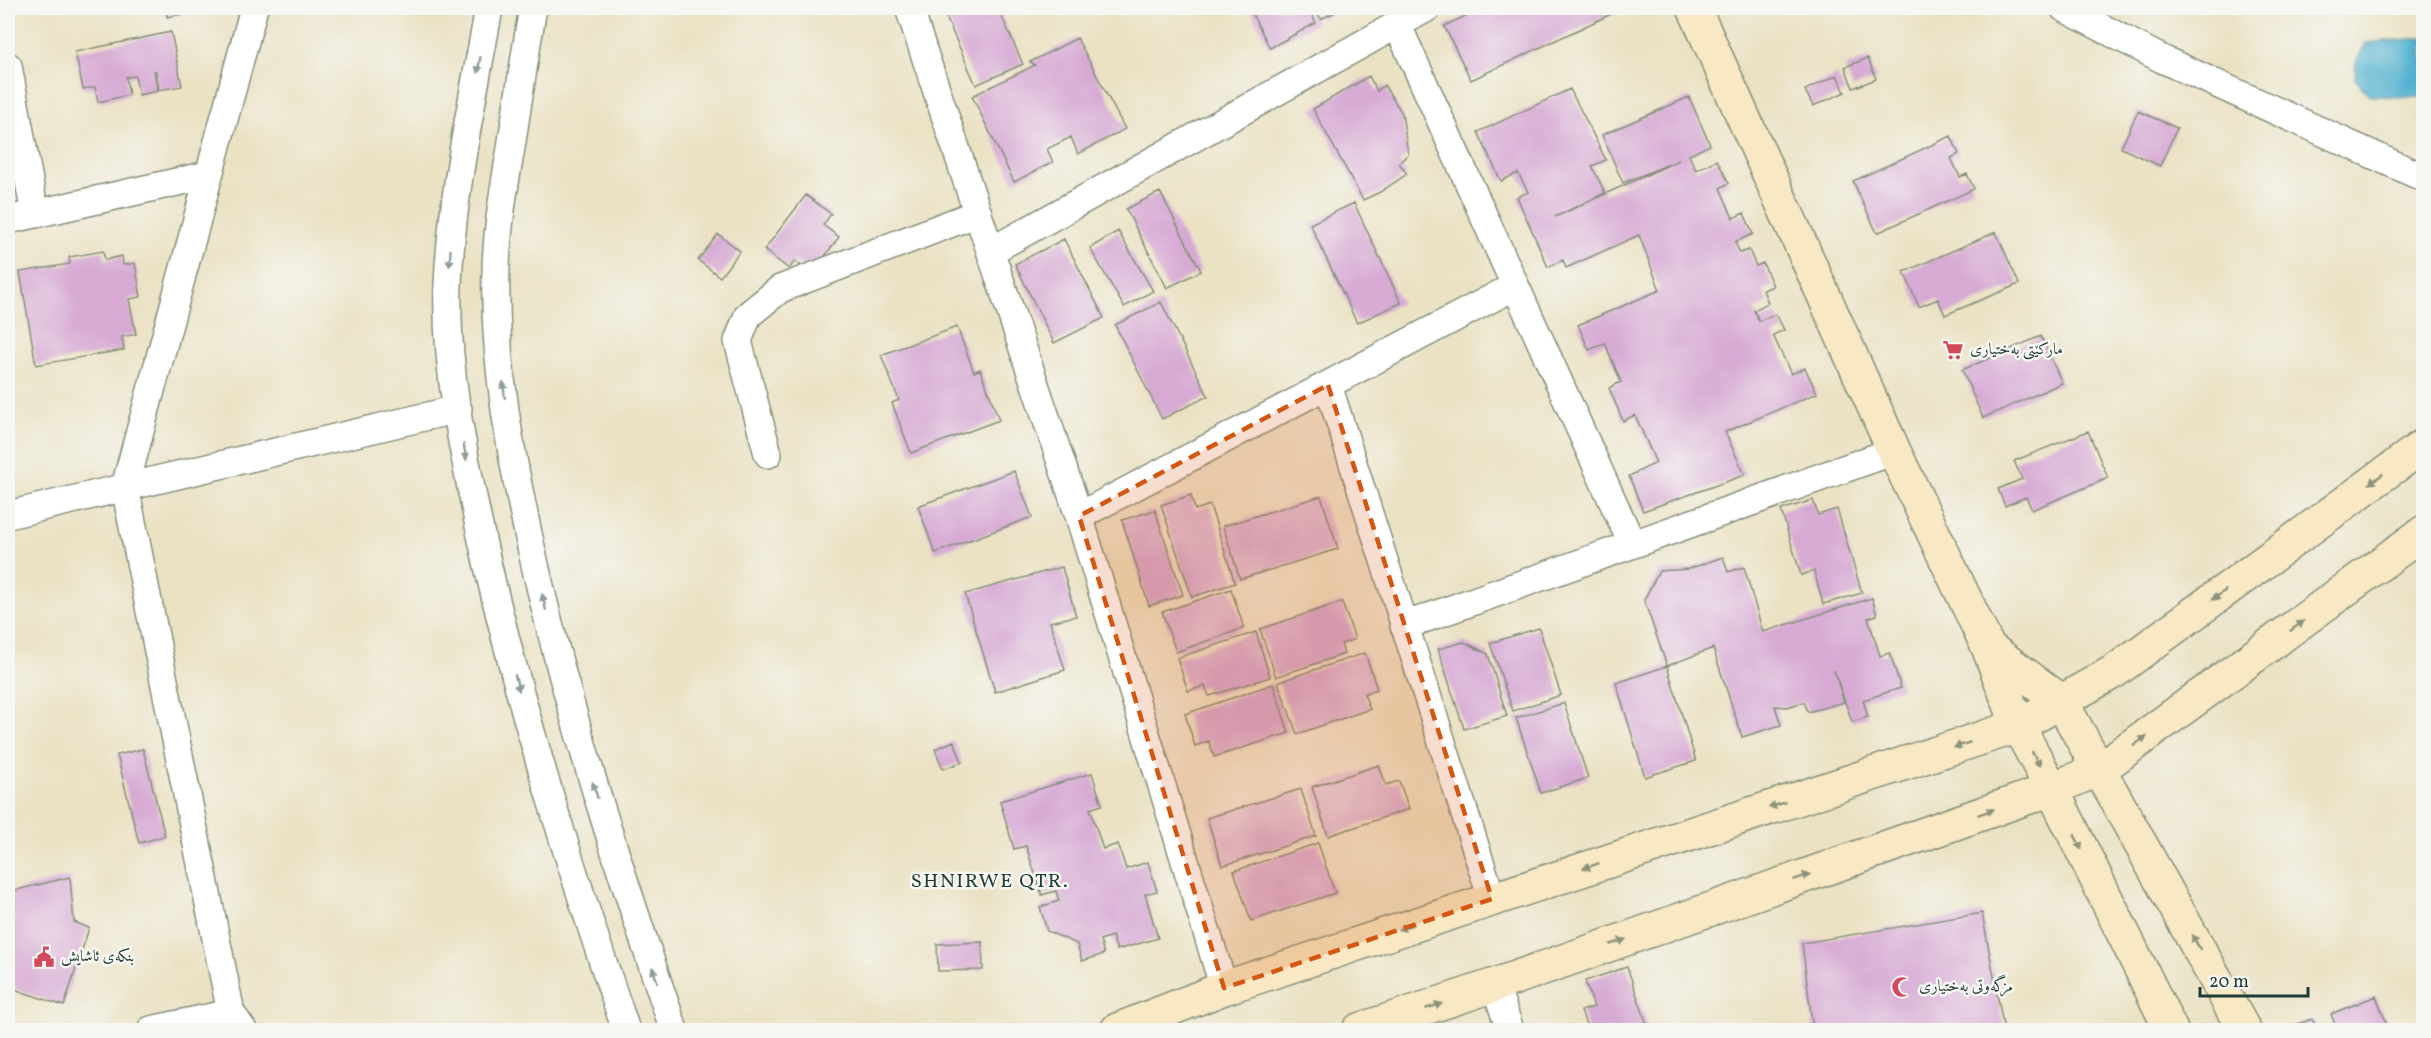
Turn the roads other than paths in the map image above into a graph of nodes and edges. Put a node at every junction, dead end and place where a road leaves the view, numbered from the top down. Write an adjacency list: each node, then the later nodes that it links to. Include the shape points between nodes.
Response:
1 (254, 8): 10 (street)
2 (489, 8): 18 (street, one-way to 18, via 451,244 449,329)
3 (533, 8): 28 (street, one-way to 3, via 507,426 496,289 499,223)
4 (909, 8): 12 (street)
5 (1426, 8): 8 (street)
6 (1694, 8): 20 (street)
7 (2064, 8): 11 (street, via 2162,59)
8 (1397, 24): 15 (street); 16 (street)
9 (8, 66): 13 (street)
10 (208, 175): 13 (street); 22 (street)
11 (2424, 178)
12 (978, 213): 15 (street); 21 (street, via 780,289 748,315 738,341)
13 (35, 214): 14 (street)
14 (8, 220)
15 (991, 251): 24 (street)
16 (1515, 285): 17 (street); 26 (street)
17 (1328, 385): 24 (street); 27 (street)
18 (458, 409): 22 (street); 29 (street, one-way to 29, via 470,484)
19 (2424, 445): 31 (street, one-way to 31, via 2115,671)
20 (1894, 451): 26 (street); 30 (street)
21 (768, 454)
22 (125, 487): 23 (street); 38 (street)
23 (8, 515)
24 (1079, 516): 37 (street)
25 (2424, 532): 33 (street, one-way to 25)
26 (1632, 544): 27 (street)
27 (1404, 626): 35 (street)
28 (552, 636): 29 (street); 41 (street, one-way to 28, via 587,765)
29 (508, 646): 40 (street, one-way to 40, via 552,806)
30 (1988, 647): 31 (street); 32 (street)
31 (2061, 701): 32 (street); 33 (street)
32 (2018, 726): 34 (street, one-way to 34); 35 (street, one-way to 35)
33 (2100, 769): 34 (street); 46 (street, one-way to 33)
34 (2052, 789): 36 (street, one-way to 34); 45 (street, one-way to 45)
35 (1492, 899): 37 (street, one-way to 37)
36 (1495, 985): 43 (street, one-way to 36); 44 (street)
37 (1224, 988): 42 (street)
38 (237, 1022): 39 (street)
39 (151, 1030)
40 (626, 1030)
41 (674, 1030)
42 (1117, 1030)
43 (1359, 1030)
44 (1510, 1030)
45 (2171, 1030)
46 (2244, 1030)

